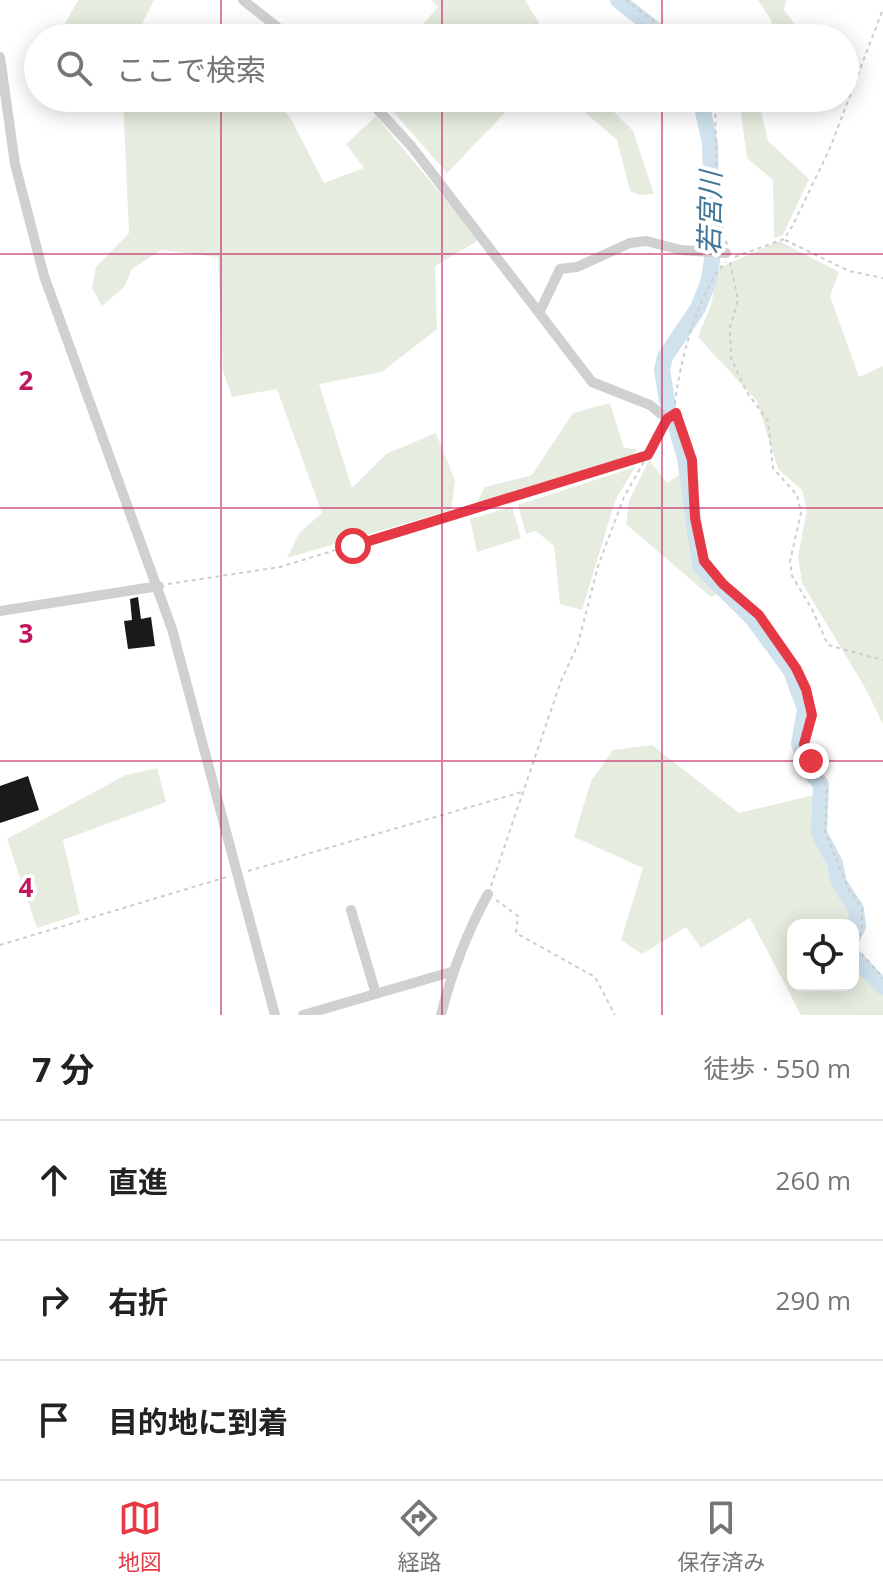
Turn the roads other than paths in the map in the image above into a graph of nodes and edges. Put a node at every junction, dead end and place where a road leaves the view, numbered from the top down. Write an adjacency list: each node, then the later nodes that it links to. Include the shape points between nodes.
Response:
1 (243, 0): 2 (street)
2 (273, 24)
3 (0, 57): 8 (street, via 15,164 48,288)
4 (380, 112): 6 (street)
5 (721, 254): 6 (street, via 681,250 655,240 630,243 577,267 560,269)
6 (540, 311): 7 (street, via 592,382)
7 (671, 416)
8 (159, 586): 9 (street); 14 (street)
9 (0, 611)
10 (488, 894): 12 (street)
11 (351, 910): 13 (street)
12 (451, 972): 13 (street); 16 (street)
13 (376, 994): 15 (street)
14 (275, 1015)
15 (303, 1015)
16 (441, 1015)

